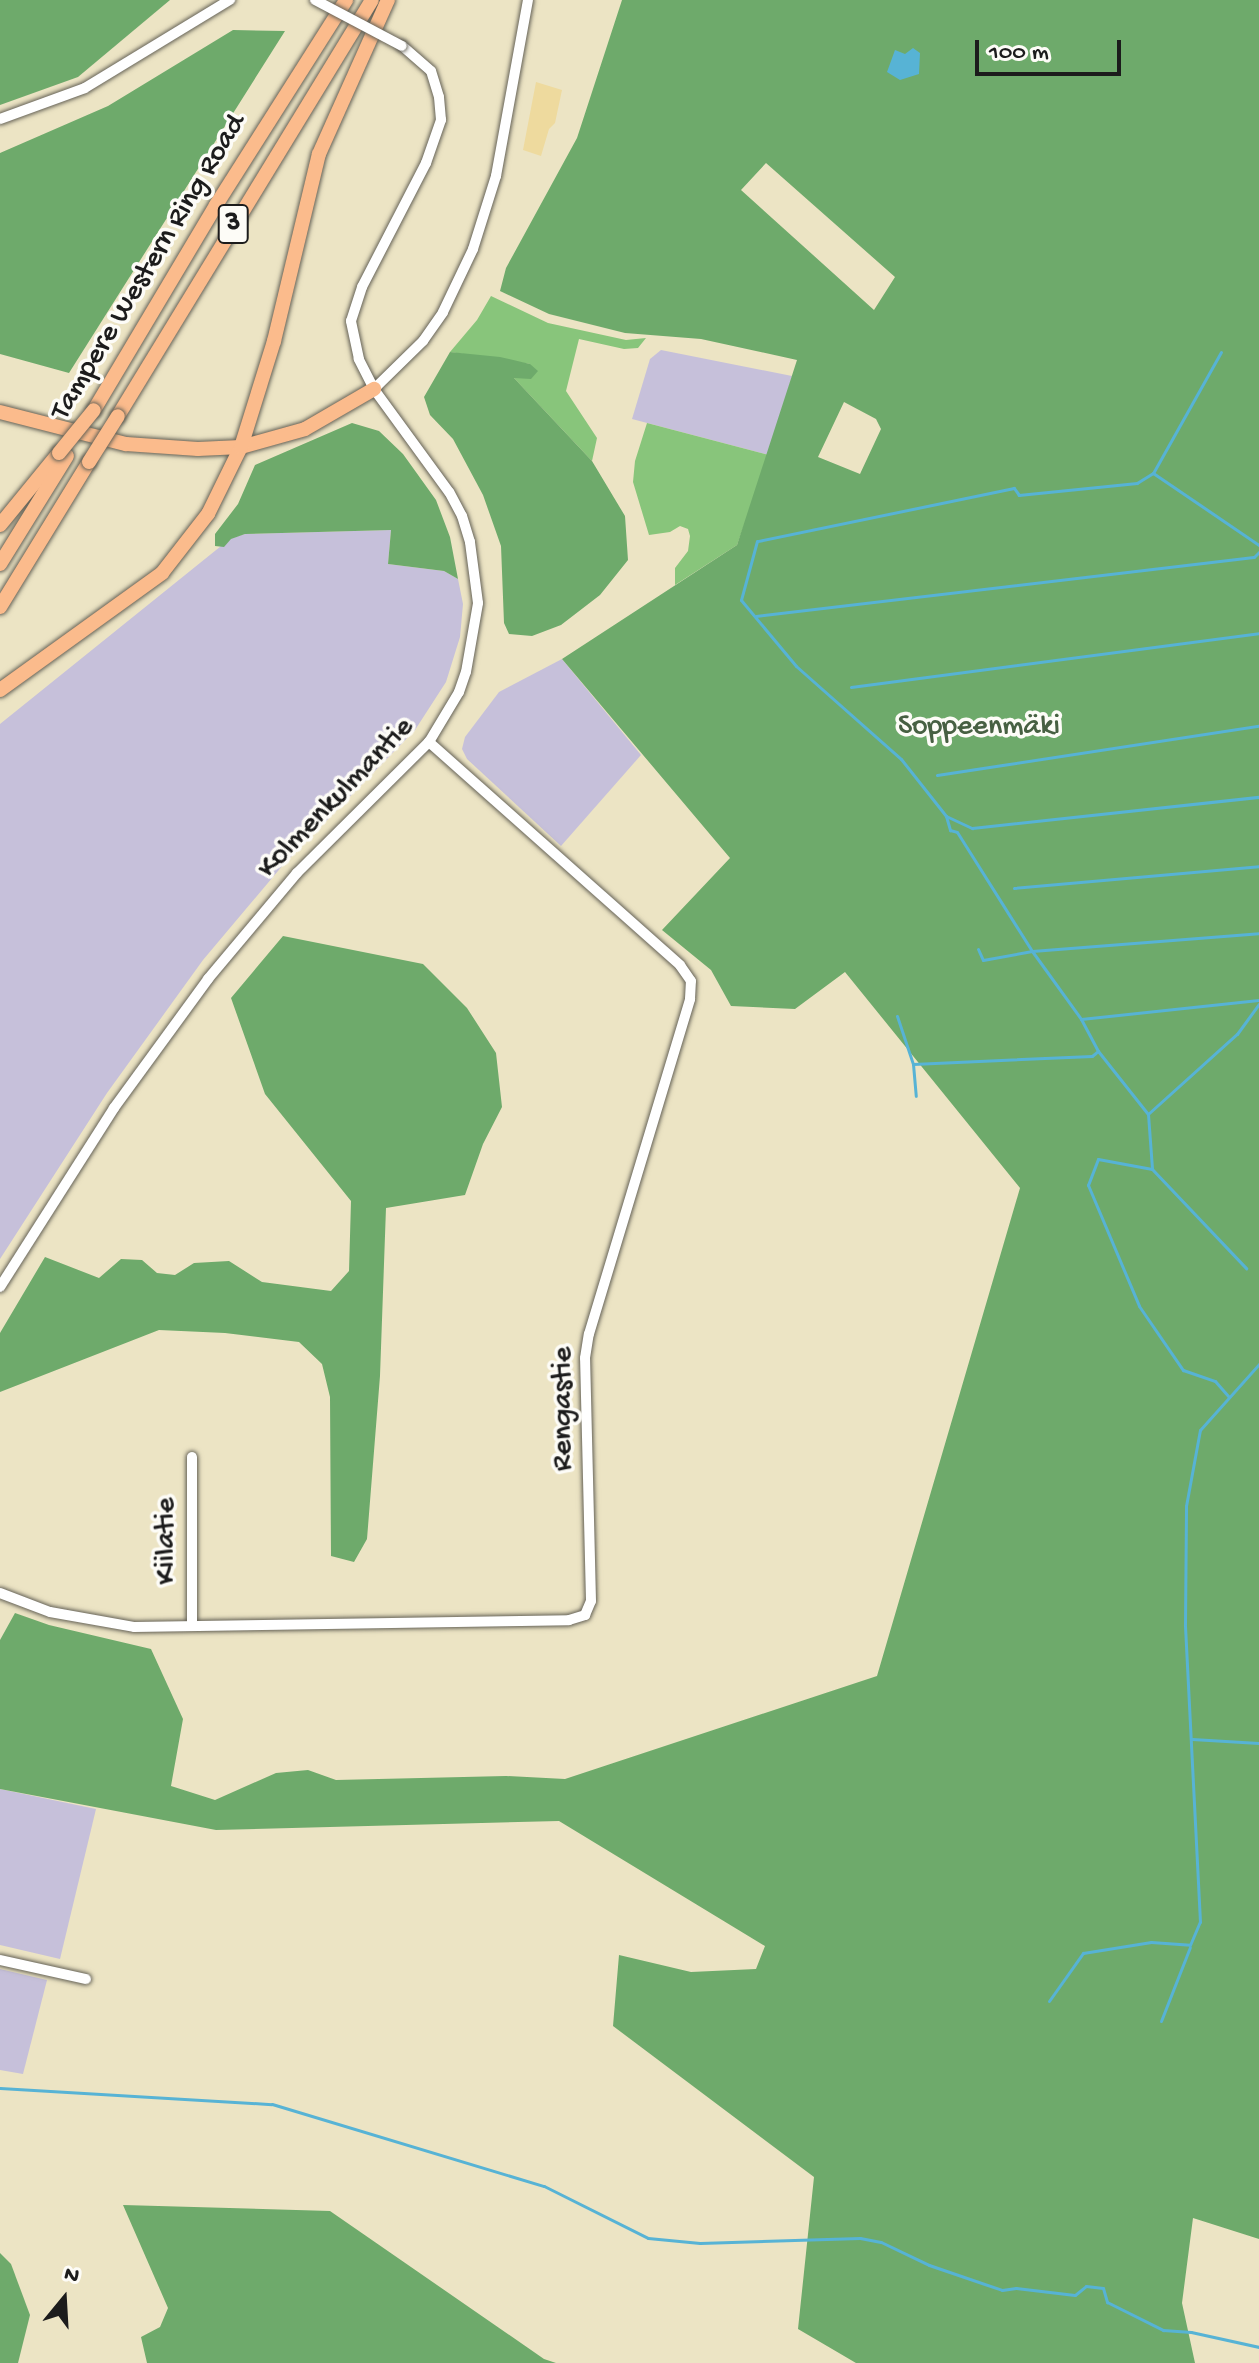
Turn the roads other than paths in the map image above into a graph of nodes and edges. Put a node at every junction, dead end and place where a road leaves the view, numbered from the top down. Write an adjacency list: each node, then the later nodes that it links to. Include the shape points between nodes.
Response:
1 (230, 0): 7 (street, via 85,88)
2 (315, 0): 8 (street, Kolmenkulmantie, bridge, via 402,46 431,71 439,97 441,120 426,163 354,305 353,343)
3 (346, 0): 11 (highway, Tampere Western Ring Road / 3, bridge)
4 (372, 0): 14 (highway, Tampere Western Ring Road / 3, bridge)
5 (388, 0): 10 (highway, via 319,154 274,341)
6 (528, 0): 8 (street, via 496,176 473,249 423,341)
7 (0, 119)
8 (374, 389): 10 (highway, via 305,429); 16 (street, Kolmenkulmantie, via 449,492 470,542 477,582 477,626 466,672)
9 (0, 412): 10 (highway, via 126,444)
10 (241, 447): 15 (highway, via 208,514 162,573)
11 (63, 455): 12 (highway); 13 (highway, Tampere Western Ring Road / 3)
12 (0, 525)
13 (0, 564)
14 (0, 607)
15 (0, 690)
16 (429, 742): 17 (street, Kolmenkulmantie, via 297,873 208,979 106,1119); 20 (street, Rengastie, via 680,965 691,981 587,1346 591,1601 585,1615 569,1620)
17 (0, 1287)
18 (192, 1457): 20 (street, Kiilatie)
19 (0, 1593): 20 (street, Rengastie, via 50,1612 134,1627)
20 (192, 1626)
21 (0, 1960): 22 (street)
22 (86, 1979)

